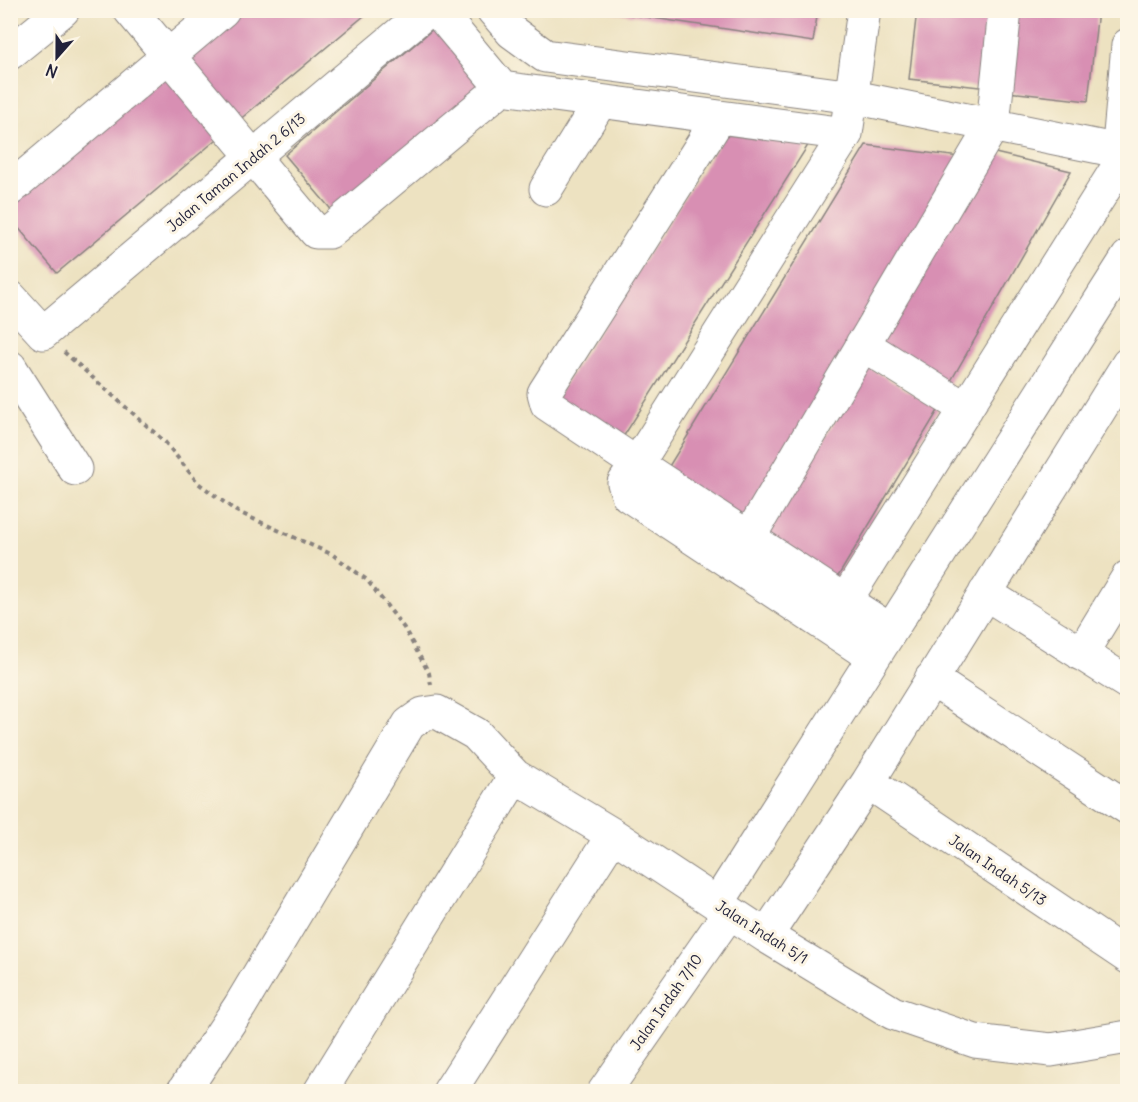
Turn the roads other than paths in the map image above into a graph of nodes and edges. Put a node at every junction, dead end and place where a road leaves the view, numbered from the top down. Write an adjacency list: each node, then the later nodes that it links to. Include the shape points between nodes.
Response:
1 (63, 10): 10 (street)
2 (130, 10): 11 (street)
3 (223, 10): 11 (street)
4 (428, 10): 19 (street, Jalan Taman Indah 2 6/13)
5 (437, 10): 12 (street)
6 (493, 10): 13 (street, via 512,32 545,56)
7 (864, 10): 13 (street)
8 (1005, 10): 16 (street)
9 (1128, 45): 18 (street)
10 (10, 53)
11 (168, 56): 19 (street); 20 (street)
12 (502, 88): 14 (street); 19 (street, via 329,232 316,232)
13 (853, 97): 16 (street); 17 (street)
14 (600, 102): 15 (street); 21 (street)
15 (719, 117): 17 (street); 28 (street, via 544,393 547,404)
16 (993, 125): 18 (street); 24 (street)
17 (846, 134): 28 (street)
18 (1121, 152): 27 (street)
19 (252, 158): 23 (street, Jalan Taman Indah 2 6/13, via 43,333)
20 (10, 189)
21 (546, 189)
22 (1128, 257): 34 (street, Jalan Indah 7/10)
23 (10, 297)
24 (862, 344): 27 (street); 30 (street)
25 (1128, 364): 32 (street)
26 (10, 367): 29 (street)
27 (966, 409): 33 (street)
28 (638, 464): 30 (street); 33 (street, via 624,483 628,495)
29 (75, 469)
30 (749, 537): 33 (street)
31 (1128, 577): 35 (street)
32 (985, 593): 35 (street); 37 (street)
33 (836, 614): 34 (street); 36 (street)
34 (890, 630): 36 (street, Jalan Indah 7/10)
35 (1081, 654): 38 (street)
36 (873, 657): 43 (street, Jalan Indah 7/10)
37 (931, 679): 40 (street); 41 (street)
38 (1128, 683)
39 (515, 776): 42 (street, Jalan Indah 5/1); 47 (street, Jalan Indah 5/1, via 476,734 437,712 423,714 409,724 240,1006); 48 (street)
40 (868, 782): 44 (street); 45 (street, Jalan Indah 5/13)
41 (1128, 808)
42 (613, 835): 43 (street, Jalan Indah 5/1); 49 (street)
43 (723, 909): 44 (street, Jalan Indah 5/1); 50 (street, Jalan Indah 7/10)
44 (766, 936): 46 (street, Jalan Indah 5/1, via 893,1013 975,1041 1051,1050)
45 (1128, 957)
46 (1128, 1037)
47 (183, 1092)
48 (320, 1092)
49 (449, 1092)
50 (604, 1092)

